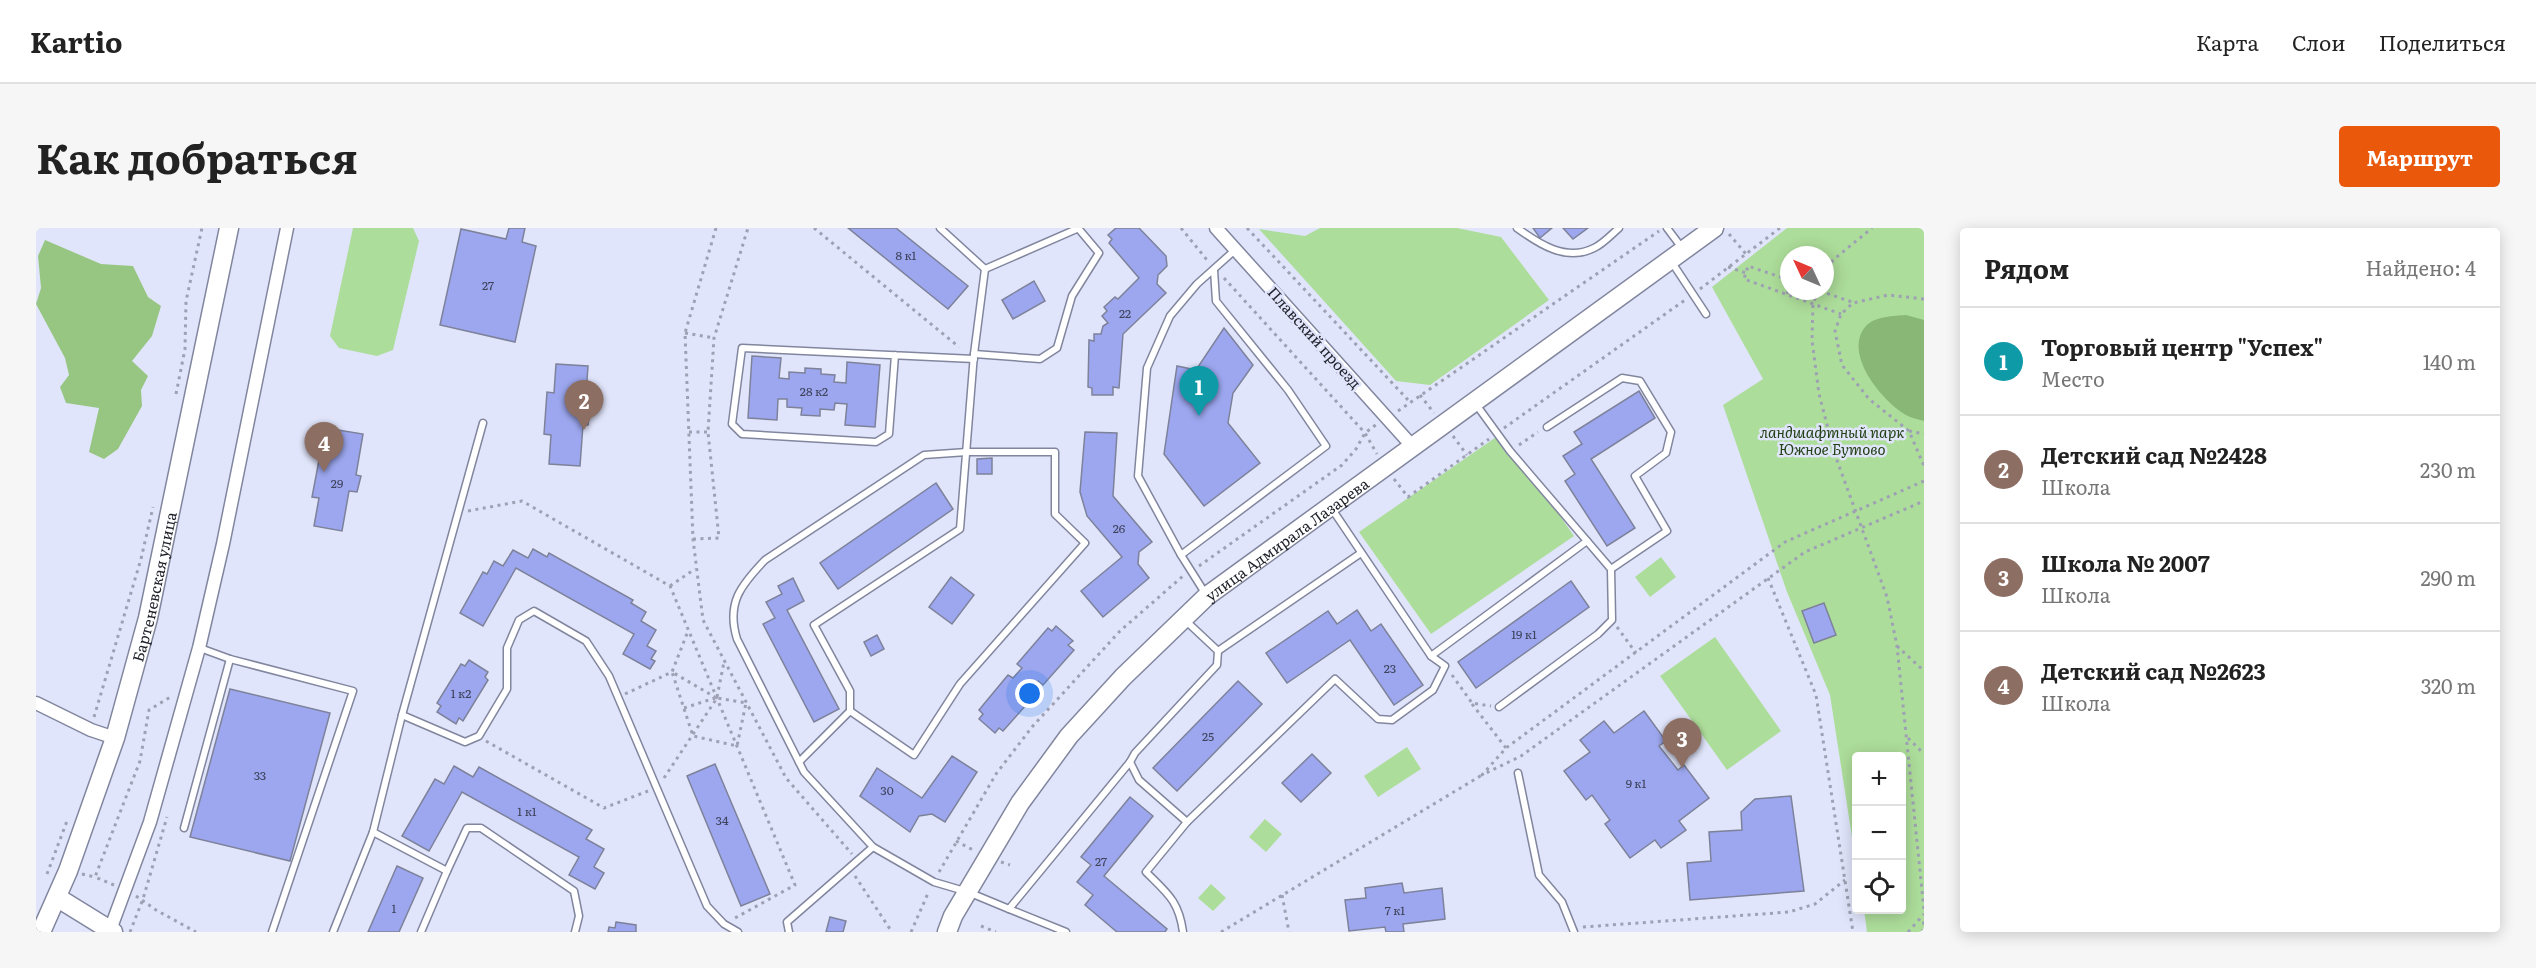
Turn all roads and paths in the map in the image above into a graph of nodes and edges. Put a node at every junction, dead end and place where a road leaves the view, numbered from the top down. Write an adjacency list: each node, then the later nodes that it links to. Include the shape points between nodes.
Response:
1 (202, 228): 42 (path, via 186,301 185,349)
2 (229, 228): 98 (street, Бартеневская улица, via 148,618)
3 (286, 228): 77 (street)
4 (716, 228): 38 (path)
5 (748, 228): 39 (path)
6 (814, 228): 41 (path)
7 (939, 228): 24 (lane)
8 (1078, 228): 24 (lane); 41 (lane, via 1099,253 1072,297 1057,348 1040,359)
9 (1181, 228): 25 (path)
10 (1216, 228): 19 (street, Плавский проезд)
11 (1247, 228): 43 (path)
12 (1517, 228): 13 (lane, via 1541,246 1574,254 1594,248)
13 (1620, 228)
14 (1667, 228): 21 (lane)
15 (1714, 228): 21 (street, улица Адмирала Лазарева)
16 (1724, 228): 20 (path)
17 (1780, 228): 20 (path)
18 (1872, 228): 22 (path)
19 (1235, 250): 25 (lane); 52 (street, Плавский проезд)
20 (1746, 254): 23 (path)
21 (1677, 256): 29 (lane); 44 (street, улица Адмирала Лазарева)
22 (1834, 259)
23 (1728, 267): 26 (path); 29 (path)
24 (985, 269): 41 (lane)
25 (1214, 270): 56 (path, via 1234,286 1365,433); 67 (lane, via 1170,316 1147,368 1138,476); 67 (lane, via 1216,301 1288,390 1326,446)
26 (1746, 273): 27 (path, via 1748,266); 28 (path, via 1744,279)
27 (1780, 277)
28 (1780, 292)
29 (1693, 294): 37 (lane); 50 (path)
30 (1834, 296): 34 (path)
31 (1924, 299): 34 (path, via 1888,295)
32 (1803, 300): 35 (path)
33 (1815, 300): 35 (path)
34 (1853, 303): 36 (path)
35 (1813, 304): 36 (path); 61 (path, via 1812,340 1819,394)
36 (1841, 314): 47 (path, via 1835,331 1842,365 1869,399)
37 (1706, 315)
38 (685, 333): 39 (path); 48 (path)
39 (714, 338): 49 (path)
40 (896, 355): 40 (lane, via 889,434 876,442 742,434 732,424 741,348); 41 (lane)
41 (974, 357): 54 (lane)
42 (175, 398)
43 (1410, 402)
44 (1474, 403): 50 (lane); 52 (street, улица Адмирала Лазарева)
45 (483, 423): 62 (lane)
46 (1547, 427): 53 (path); 69 (lane, via 1622,378 1640,381 1671,432 1666,453 1635,476 1667,531)
47 (1909, 431): 51 (path); 55 (path)
48 (689, 432): 49 (path); 64 (path)
49 (708, 432): 64 (path, via 719,538)
50 (1497, 433): 53 (lane); 56 (path, via 1408,497)
51 (1924, 434)
52 (1413, 447): 56 (street, улица Адмирала Лазарева)
53 (1510, 451): 65 (lane)
54 (967, 452): 93 (lane, via 960,529 814,625 850,691); 93 (lane, via 1055,452 1055,514 1085,543 960,684 914,755); 103 (lane, via 924,455 765,560 744,583 732,611 732,623)
55 (1924, 466)
56 (1385, 468): 60 (street, улица Адмирала Лазарева)
57 (1924, 481): 61 (path)
58 (154, 501): 95 (path, via 141,560)
59 (1924, 501): 63 (path)
60 (1330, 507): 66 (lane); 72 (street, улица Адмирала Лазарева)
61 (1855, 511): 63 (path); 79 (path, via 1785,542)
62 (458, 513): 71 (path, via 522,501); 94 (lane)
63 (1863, 528): 70 (path, via 1805,552); 76 (path, via 1887,597)
64 (693, 539): 68 (path)
65 (1587, 541): 69 (lane); 80 (lane)
66 (1361, 553): 78 (lane); 80 (lane)
67 (1181, 555): 72 (lane)
68 (695, 569): 71 (path); 82 (path, via 703,620)
69 (1611, 569): 74 (lane)
70 (1768, 578): 106 (path, via 1521,756); 117 (path, via 1816,695)
71 (670, 586): 75 (path)
72 (1207, 596): 73 (street, улица Адмирала Лазарева)
73 (1184, 619): 78 (lane); 118 (street, улица Адмирала Лазарева, via 1069,736 1020,803)
74 (1612, 620): 79 (path); 91 (lane)
75 (688, 631): 85 (path); 87 (path)
76 (1897, 646): 84 (path); 99 (path)
77 (199, 648): 81 (lane); 127 (street, via 150,822)
78 (1218, 651): 104 (lane, via 1217,665)
79 (1636, 653): 101 (path)
80 (1431, 656): 83 (lane)
81 (230, 659): 110 (lane); 129 (lane, via 353,691)
82 (724, 660): 87 (path); 90 (path)
83 (1445, 666): 88 (path); 109 (lane, via 1433,690 1392,720 1378,718 1335,679)
84 (1924, 671)
85 (672, 672): 86 (path); 87 (path); 92 (path)
86 (618, 697): 96 (lane, via 586,641 534,611 519,620 507,648 507,689); 107 (lane)
87 (717, 698): 90 (path); 92 (path); 97 (path); 100 (path)
88 (1472, 702): 91 (path); 101 (path)
89 (36, 703): 95 (street)
90 (746, 703): 100 (path); 113 (path, via 786,778)
91 (1499, 707)
92 (684, 708): 97 (path)
93 (850, 711): 103 (lane)
94 (402, 715): 96 (lane, via 465,742); 111 (lane)
95 (91, 730): 98 (street)
96 (478, 736): 107 (path, via 604,808)
97 (693, 736): 100 (path); 107 (path)
98 (115, 738): 120 (street, Бартеневская улица)
99 (1908, 738): 102 (path); 122 (path)
100 (737, 746): 124 (path, via 795,885)
101 (1506, 748): 106 (path)
102 (1924, 754)
103 (799, 762): 112 (lane)
104 (1130, 762): 109 (lane, via 1139,780); 121 (lane)
105 (1518, 773): 126 (lane, via 1539,875 1562,902)
106 (1482, 775): 119 (path)
107 (657, 787): 124 (lane, via 707,906)
108 (68, 817): 116 (path)
109 (1187, 822): 139 (lane, via 1146,872 1172,897 1181,913)
110 (184, 828)
111 (373, 832): 115 (lane); 130 (lane)
112 (873, 846): 113 (lane); 118 (lane, via 934,882)
113 (858, 860): 114 (lane)
114 (849, 867): 134 (lane, via 788,922); 135 (path)
115 (447, 871): 131 (lane); 132 (lane, via 467,828 482,828 574,891 579,916)
116 (46, 875)
117 (1845, 880): 126 (path, via 1815,904 1789,912); 142 (path)
118 (968, 892): 121 (lane); 136 (street, улица Адмирала Лазарева)
119 (1282, 895): 140 (path); 141 (path)
120 (58, 898): 127 (street); 128 (street, Бартеневская улица)
121 (1009, 909): 138 (lane)
122 (1924, 912): 143 (path)
123 (1924, 918): 144 (path)
124 (724, 924): 133 (lane)
125 (981, 926): 137 (path)
126 (1573, 930)
127 (112, 931)
128 (41, 932)
129 (272, 932)
130 (333, 932)
131 (421, 932)
132 (575, 932)
133 (738, 932)
134 (789, 932)
135 (892, 932)
136 (946, 932)
137 (996, 932)
138 (1066, 932)
139 (1183, 932)
140 (1221, 932)
141 (1289, 932)
142 (1853, 932)
143 (1908, 932)
144 (1923, 932)

